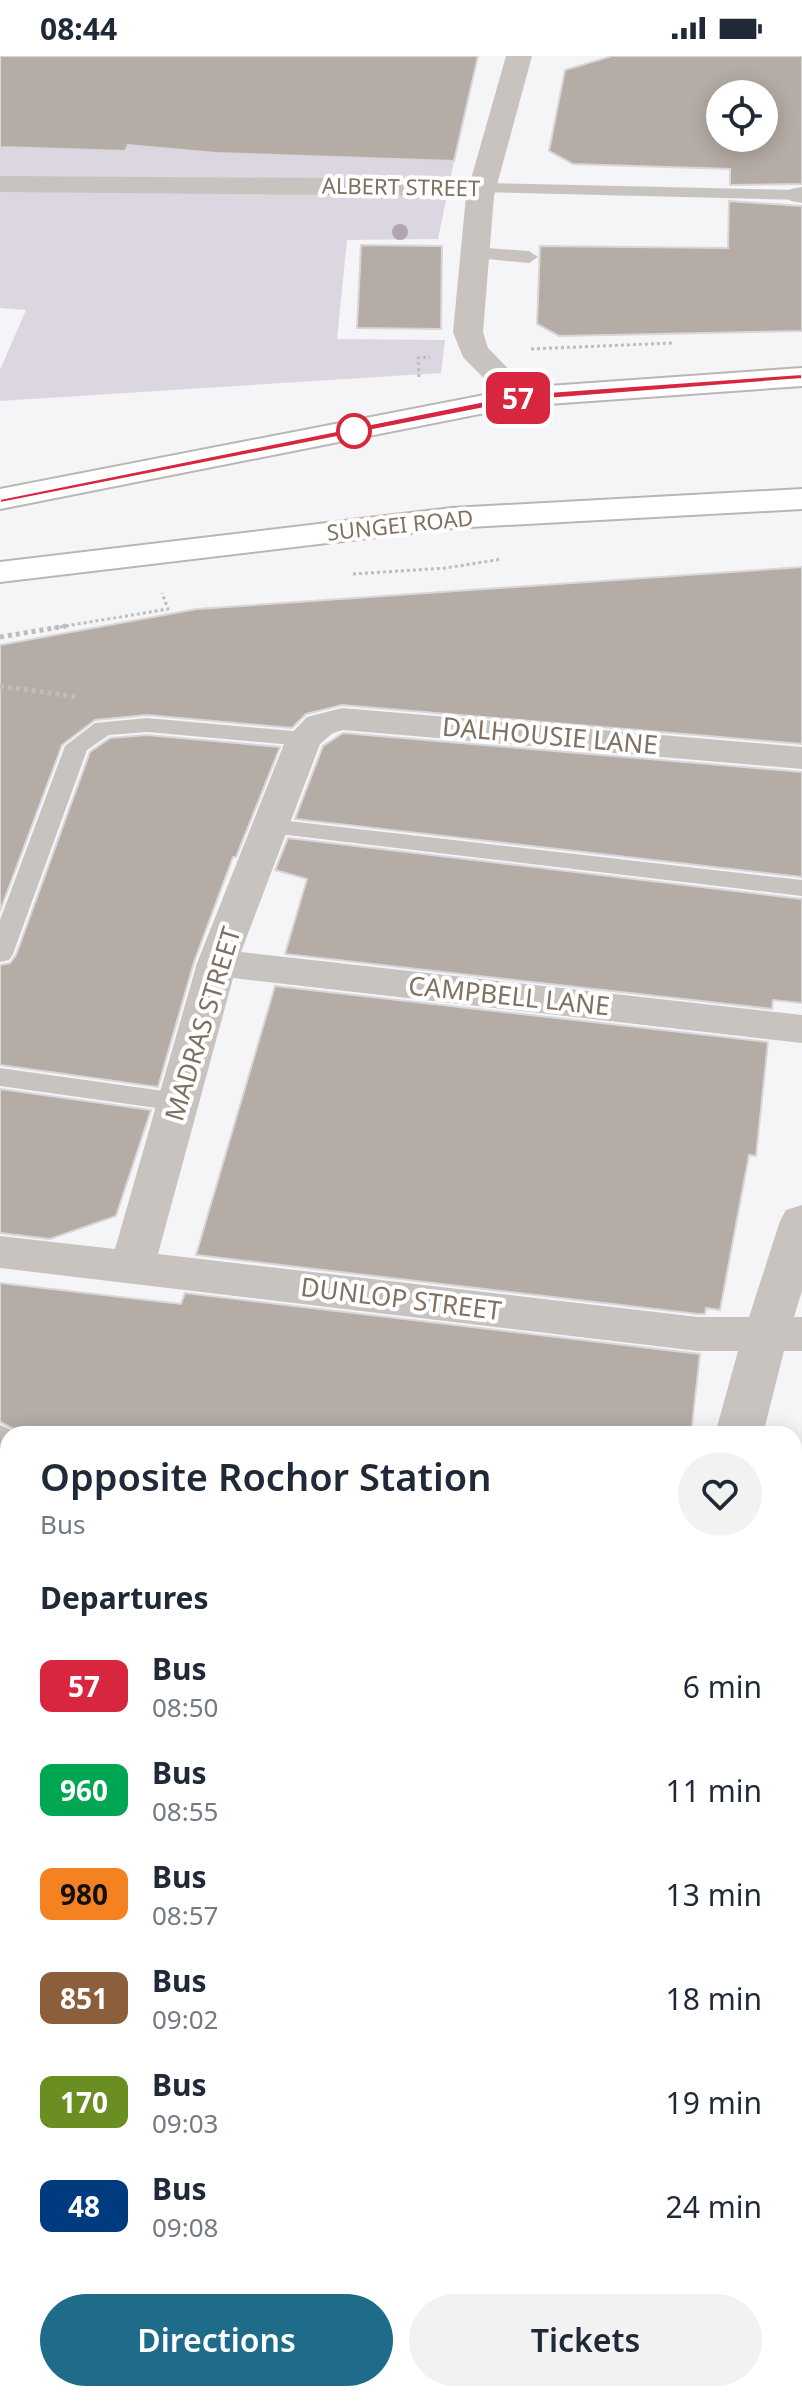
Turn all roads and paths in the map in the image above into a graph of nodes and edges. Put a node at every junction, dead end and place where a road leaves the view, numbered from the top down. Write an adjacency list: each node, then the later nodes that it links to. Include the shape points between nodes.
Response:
1 (519, 56): 3 (street)
2 (0, 184): 3 (street, ALBERT STREET)
3 (482, 188): 4 (lane, ALBERT STREET); 5 (street)
4 (802, 195)
5 (473, 253): 6 (lane); 8 (street, via 468,332)
6 (529, 257)
7 (675, 343): 8 (path)
8 (474, 351): 9 (path); 11 (street)
9 (418, 358)
10 (802, 377): 11 (highway)
11 (520, 397): 12 (highway)
12 (0, 499)
13 (802, 499): 15 (highway, SUNGEI ROAD, via 452,518)
14 (504, 558): 16 (path)
15 (0, 572)
16 (342, 575)
17 (176, 588): 18 (path)
18 (161, 591)
19 (168, 609): 20 (path)
20 (0, 637)
21 (0, 686): 22 (path, via 93,698)
22 (103, 728): 23 (lane, via 147,725); 27 (lane, via 77,746)
23 (304, 739): 24 (street, DALHOUSIE LANE, via 320,725 342,719); 25 (street, MADRAS STREET)
24 (802, 758)
25 (271, 827): 26 (lane); 28 (street, MADRAS STREET)
26 (802, 888)
27 (0, 954)
28 (217, 963): 29 (street, CAMPBELL LANE); 31 (street, MADRAS STREET)
29 (802, 1029)
30 (0, 1077): 31 (lane)
31 (178, 1102): 34 (street, MADRAS STREET)
32 (802, 1221): 35 (street)
33 (0, 1252): 34 (street, DUNLOP STREET)
34 (132, 1267): 36 (street, DUNLOP STREET, via 698,1334)
35 (792, 1287): 36 (street)
36 (784, 1335): 37 (street)
37 (743, 1426)

